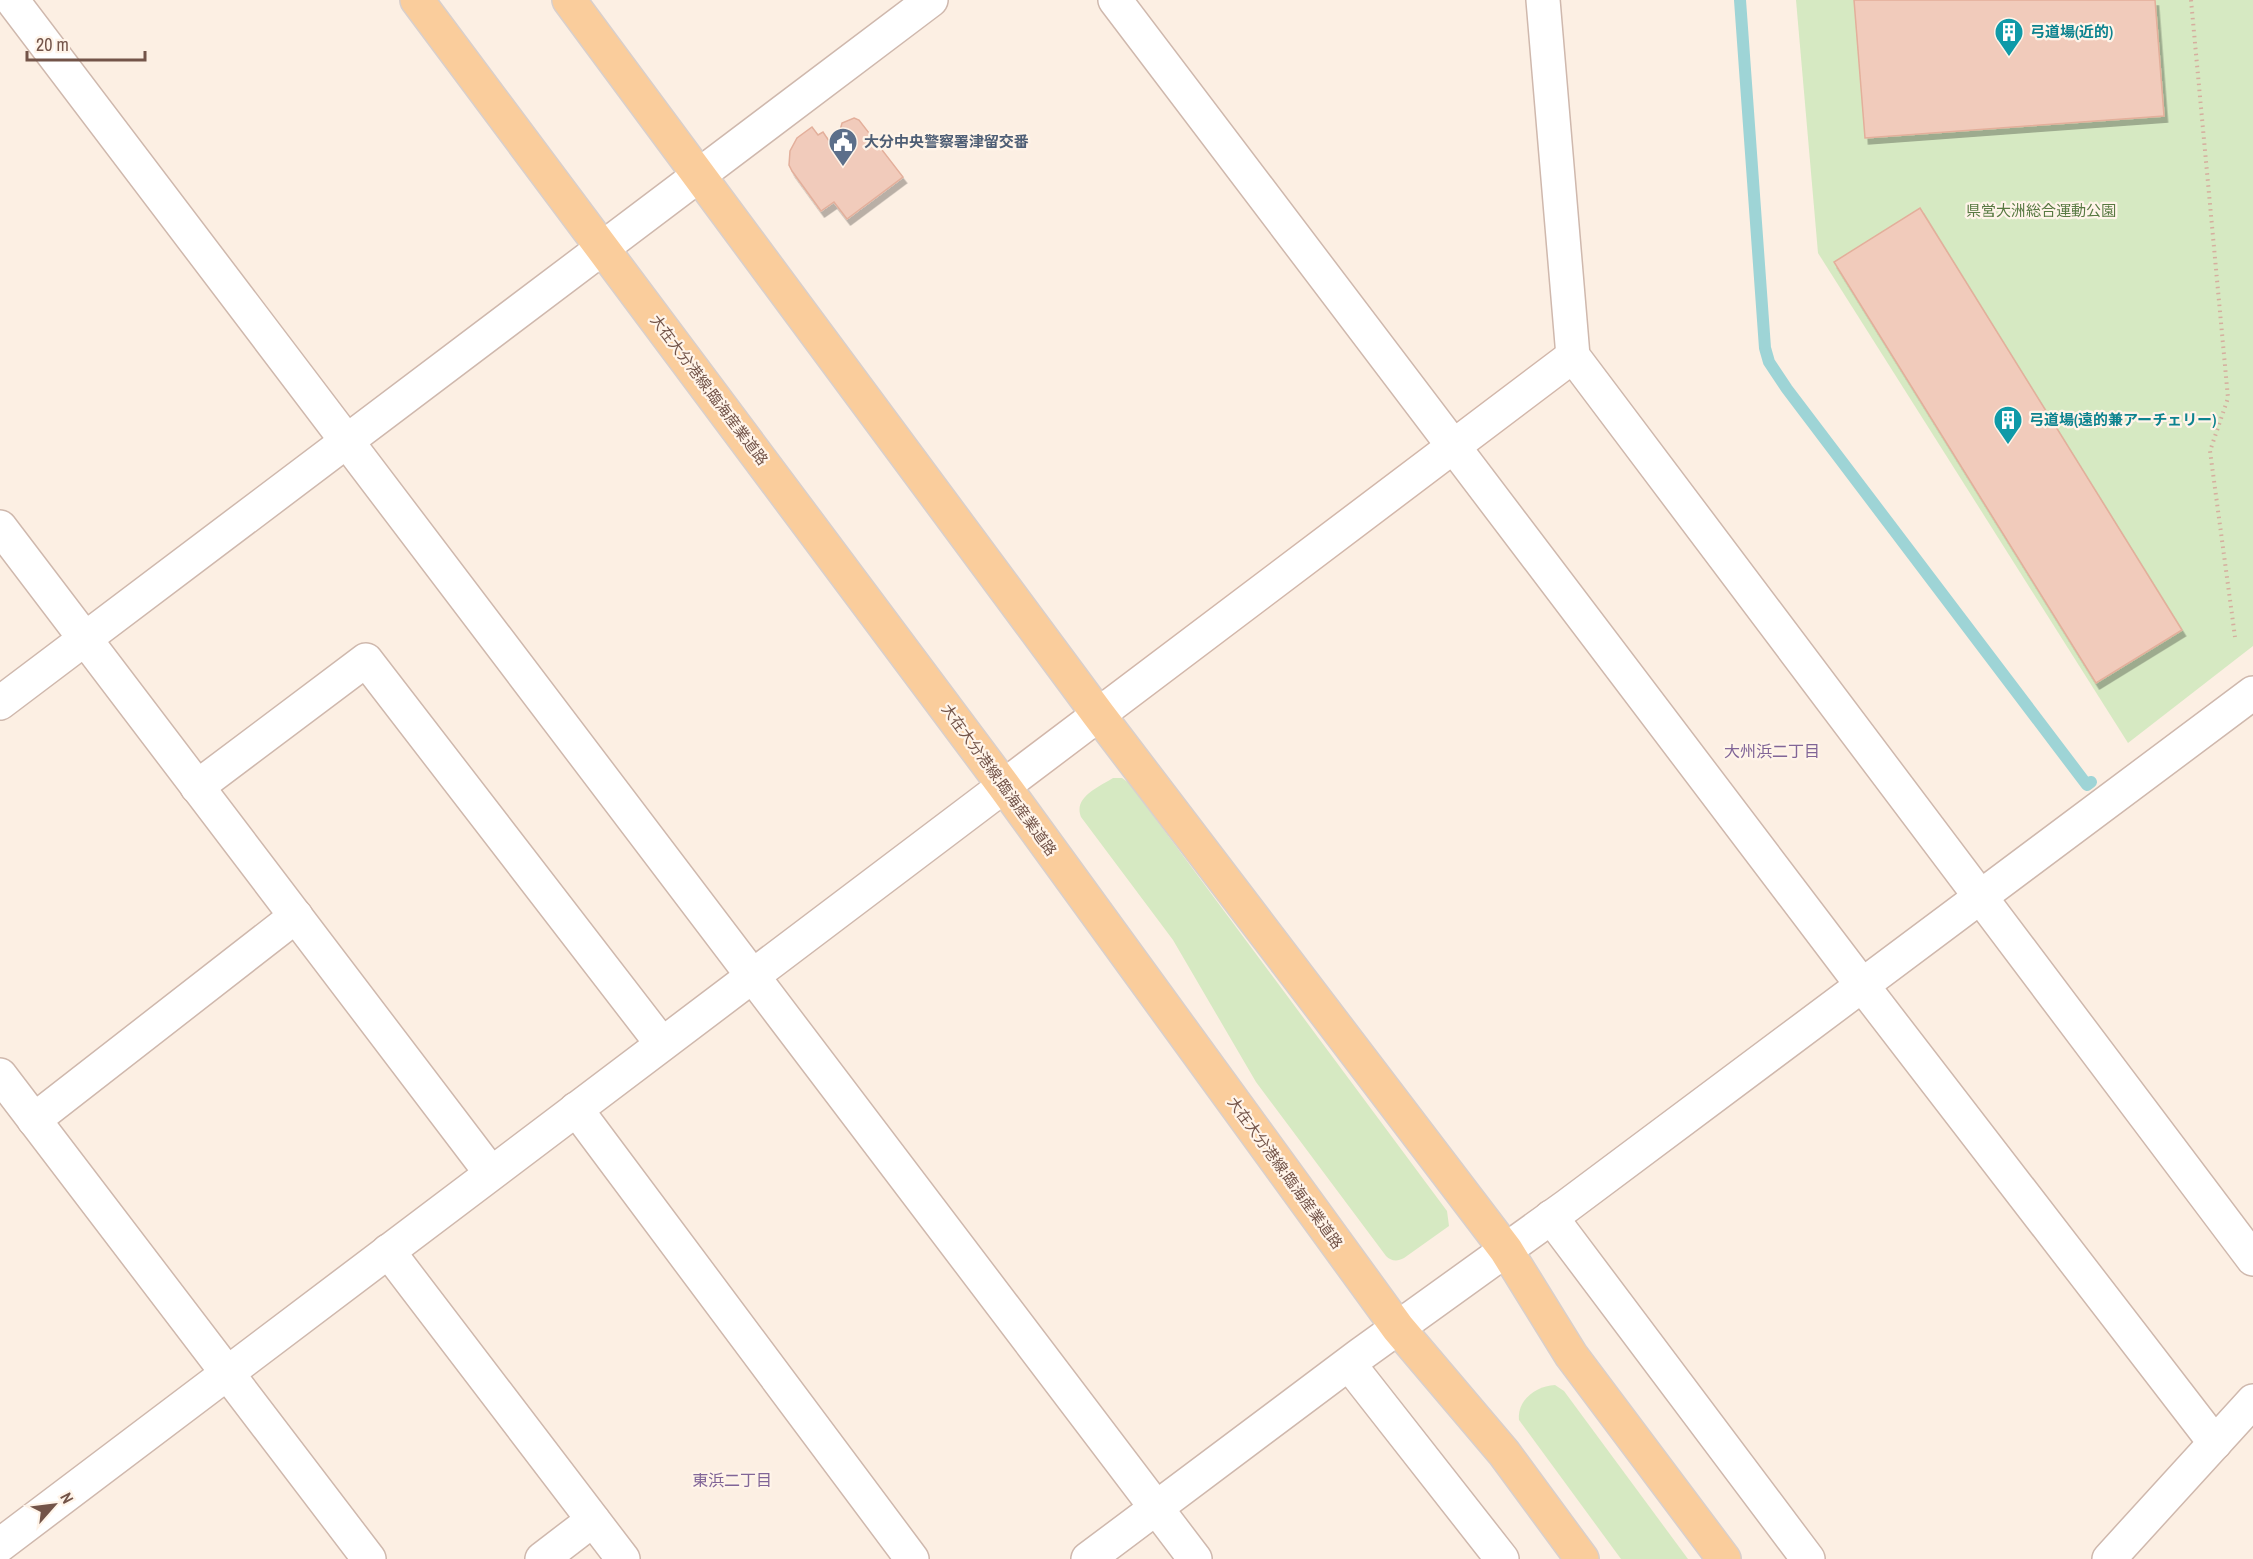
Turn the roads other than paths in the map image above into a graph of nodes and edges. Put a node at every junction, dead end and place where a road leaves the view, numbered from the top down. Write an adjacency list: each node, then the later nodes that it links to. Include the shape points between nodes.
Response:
1 (12, 0): 10 (street)
2 (417, 0): 8 (main road, 大在大分港線;臨海産業道路)
3 (569, 0): 7 (main road)
4 (931, 0): 7 (street)
5 (1115, 0): 11 (street)
6 (1543, 0): 9 (street)
7 (699, 175): 8 (street); 16 (main road)
8 (603, 248): 10 (street); 17 (main road, 大在大分港線;臨海産業道路)
9 (1573, 356): 11 (street); 19 (street)
10 (347, 441): 13 (street); 21 (street)
11 (1453, 446): 16 (street); 22 (street)
12 (0, 527): 13 (street)
13 (85, 639): 15 (street); 18 (street)
14 (2253, 693): 19 (street)
15 (0, 703)
16 (1098, 714): 17 (street); 29 (main road)
17 (1004, 786): 21 (street); 32 (main road, 大在大分港線;臨海産業道路)
18 (197, 787): 20 (street); 23 (street, via 366,660)
19 (1980, 897): 22 (street); 31 (street)
20 (296, 916): 26 (street); 27 (street)
21 (752, 976): 23 (street); 37 (street)
22 (1862, 985): 28 (street); 36 (street)
23 (662, 1044): 25 (street)
24 (0, 1075): 26 (street)
25 (576, 1109): 27 (street); 43 (street)
26 (34, 1120): 34 (street)
27 (491, 1173): 30 (street)
28 (1551, 1217): 29 (street); 49 (street)
29 (1506, 1250): 32 (street); 48 (main road, via 1572,1355)
30 (388, 1251): 34 (street); 38 (street)
31 (2253, 1259)
32 (1398, 1328): 33 (street); 47 (main road, 大在大分港線;臨海産業道路, via 1504,1453)
33 (1348, 1364): 37 (street); 46 (street)
34 (227, 1373): 39 (street); 40 (street)
35 (2253, 1401): 36 (street)
36 (2215, 1443): 50 (street)
37 (1156, 1508): 44 (street); 45 (street)
38 (593, 1520): 41 (street); 42 (street)
39 (0, 1545)
40 (369, 1559)
41 (542, 1559)
42 (623, 1559)
43 (912, 1559)
44 (1088, 1559)
45 (1195, 1559)
46 (1502, 1559)
47 (1582, 1559)
48 (1724, 1559)
49 (1808, 1559)
50 (2109, 1559)

